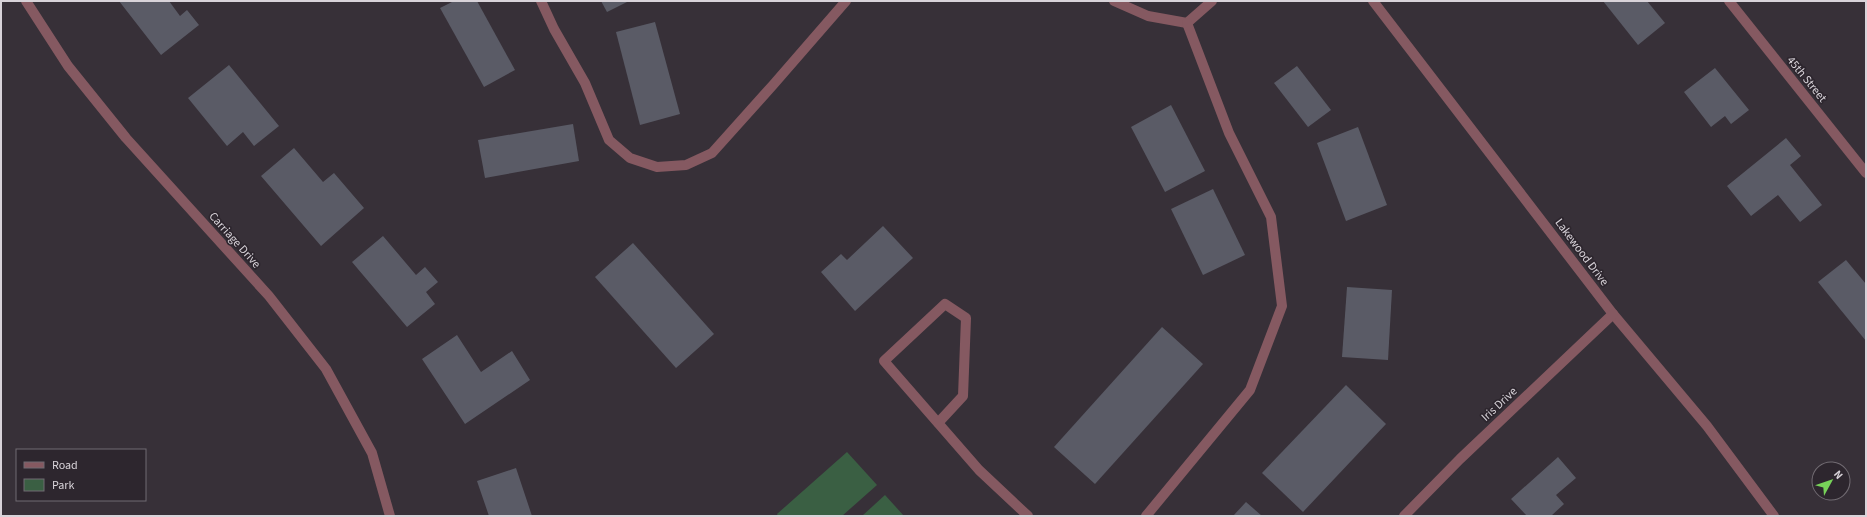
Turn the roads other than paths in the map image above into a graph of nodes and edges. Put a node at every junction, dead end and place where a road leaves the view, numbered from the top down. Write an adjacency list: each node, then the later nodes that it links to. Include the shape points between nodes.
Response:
1 (26, 1): 12 (street, Carriage Drive, via 68,66 126,138 269,296 326,369 372,453)
2 (541, 1): 3 (street, via 585,83 609,140 630,158 657,167 686,166 712,153)
3 (846, 1)
4 (1114, 1): 8 (street, via 1148,16)
5 (1212, 1): 8 (street)
6 (1373, 1): 10 (street, Lakewood Drive)
7 (1729, 1): 9 (street, 45th Street)
8 (1187, 23): 14 (street, via 1229,133 1271,217 1282,306 1250,390)
9 (1866, 173)
10 (1613, 314): 15 (street, Iris Drive, via 1460,459); 16 (street, Lakewood Drive, via 1702,421)
11 (938, 423): 11 (street, via 884,361 945,304 966,318 963,396); 13 (street, via 979,470)
12 (390, 516)
13 (1028, 516)
14 (1146, 516)
15 (1404, 516)
16 (1774, 516)

